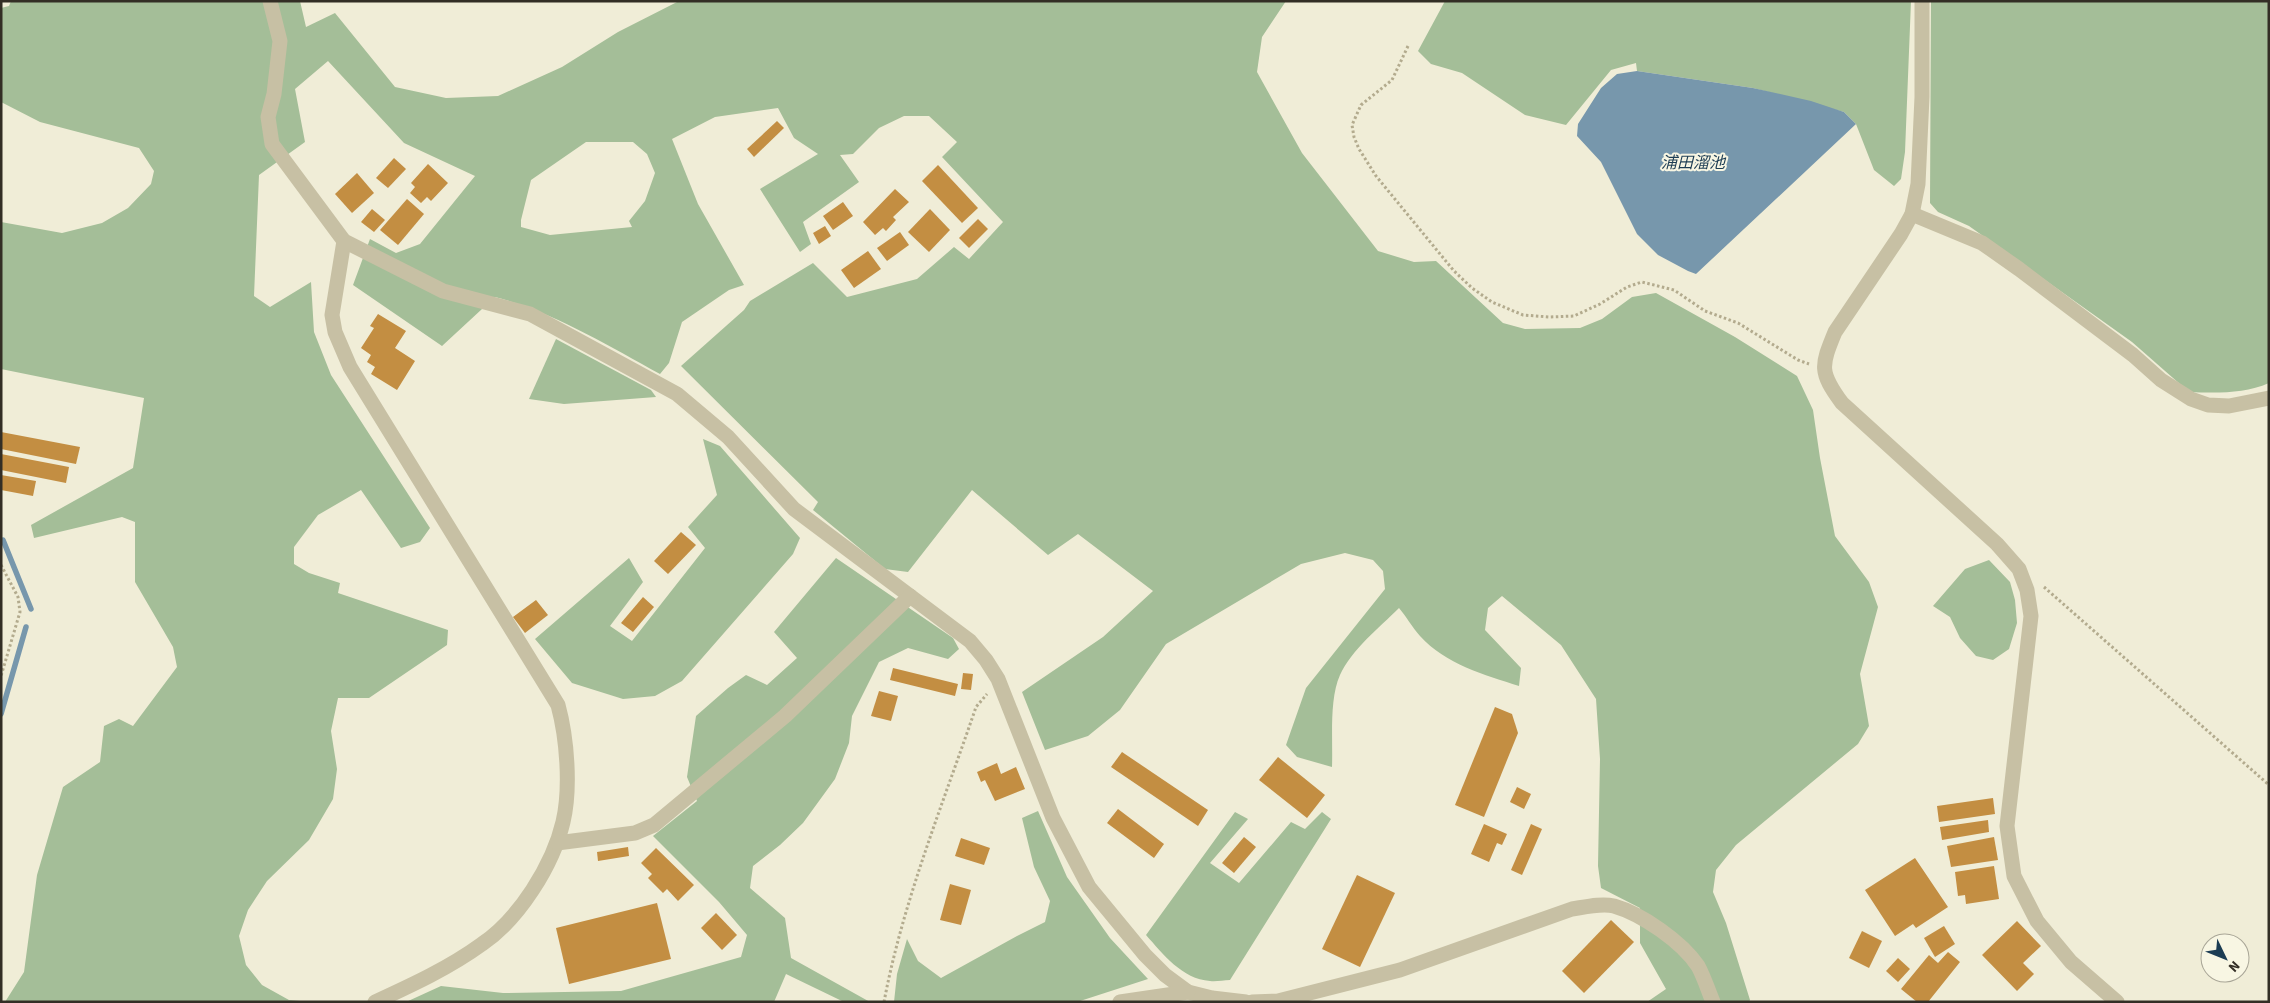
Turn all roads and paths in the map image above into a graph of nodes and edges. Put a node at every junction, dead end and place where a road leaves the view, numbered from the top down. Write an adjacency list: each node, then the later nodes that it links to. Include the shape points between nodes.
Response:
1 (270, 1): 5 (street, via 280,41 268,117 272,144)
2 (1922, 1): 4 (street, via 1918,184)
3 (1408, 46): 6 (path, via 1392,80 1361,105 1352,125 1354,137 1376,176 1454,271 1472,288 1492,302 1523,315 1549,317 1574,316 1642,282 1674,290 1705,311 1738,323 1798,360)
4 (1912, 214): 6 (street, via 1836,332); 7 (street, via 1982,244 2133,355 2161,380 2191,399 2208,405 2229,406)
5 (344, 241): 10 (street, via 443,292 530,314 677,394 728,437 794,509); 14 (street, via 332,315 335,332 350,367 558,705 564,727 566,788 564,820)
6 (1824, 368): 9 (street, via 1828,383 1842,402 1997,544 2019,569)
7 (2269, 398)
8 (1, 565): 11 (path, via 18,597 20,612)
9 (2024, 582): 13 (path, via 2041,584 2062,601); 22 (street, via 2031,616 2007,826 2014,876 2037,921 2071,962)
10 (910, 596): 12 (street, via 970,640); 14 (street, via 785,716 654,825 635,833)
11 (1, 676)
12 (998, 679): 15 (street, via 1053,818 1089,887 1145,955); 17 (path, via 976,707 893,954)
13 (2269, 785)
14 (557, 843): 16 (street, via 534,887 513,917 483,944 422,981)
15 (1188, 992): 18 (street); 19 (street)
16 (375, 1002)
17 (884, 1002)
18 (1120, 1002)
19 (1246, 1002)
20 (1252, 1002): 21 (street, via 1278,1001 1400,970 1572,909 1593,906 1613,906 1630,913 1676,941 1697,966)
21 (1714, 1002)
22 (2117, 1002)

